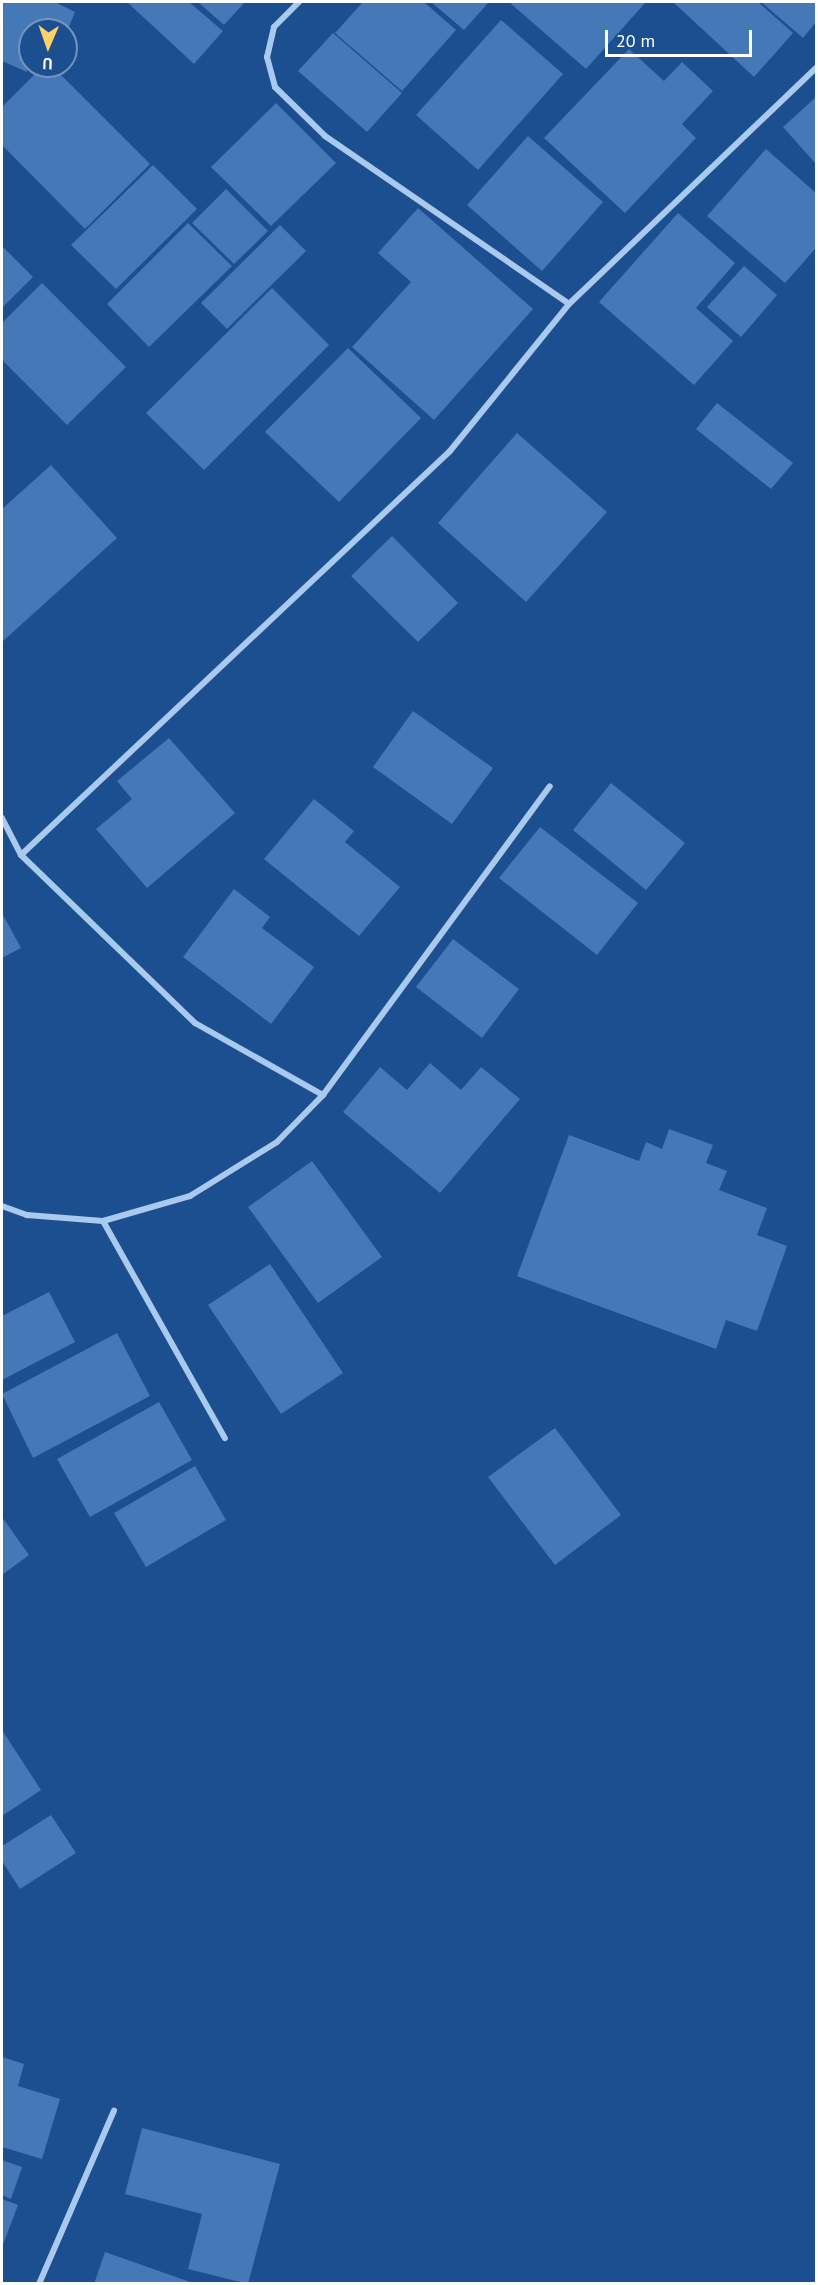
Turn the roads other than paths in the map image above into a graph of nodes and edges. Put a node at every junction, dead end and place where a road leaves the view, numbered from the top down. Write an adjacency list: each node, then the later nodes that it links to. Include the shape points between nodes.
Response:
1 (299, 2): 3 (street, via 274,27 267,57 275,87 325,136)
2 (816, 68): 3 (street)
3 (569, 304): 6 (street, via 450,451)
4 (550, 786): 7 (street)
5 (2, 818): 6 (street)
6 (21, 855): 7 (street, via 195,1023)
7 (323, 1095): 9 (street, via 277,1142 190,1196)
8 (2, 1206): 9 (street, via 27,1215)
9 (103, 1221): 10 (street)
10 (225, 1438)
11 (114, 2111): 12 (street)
12 (39, 2283)

